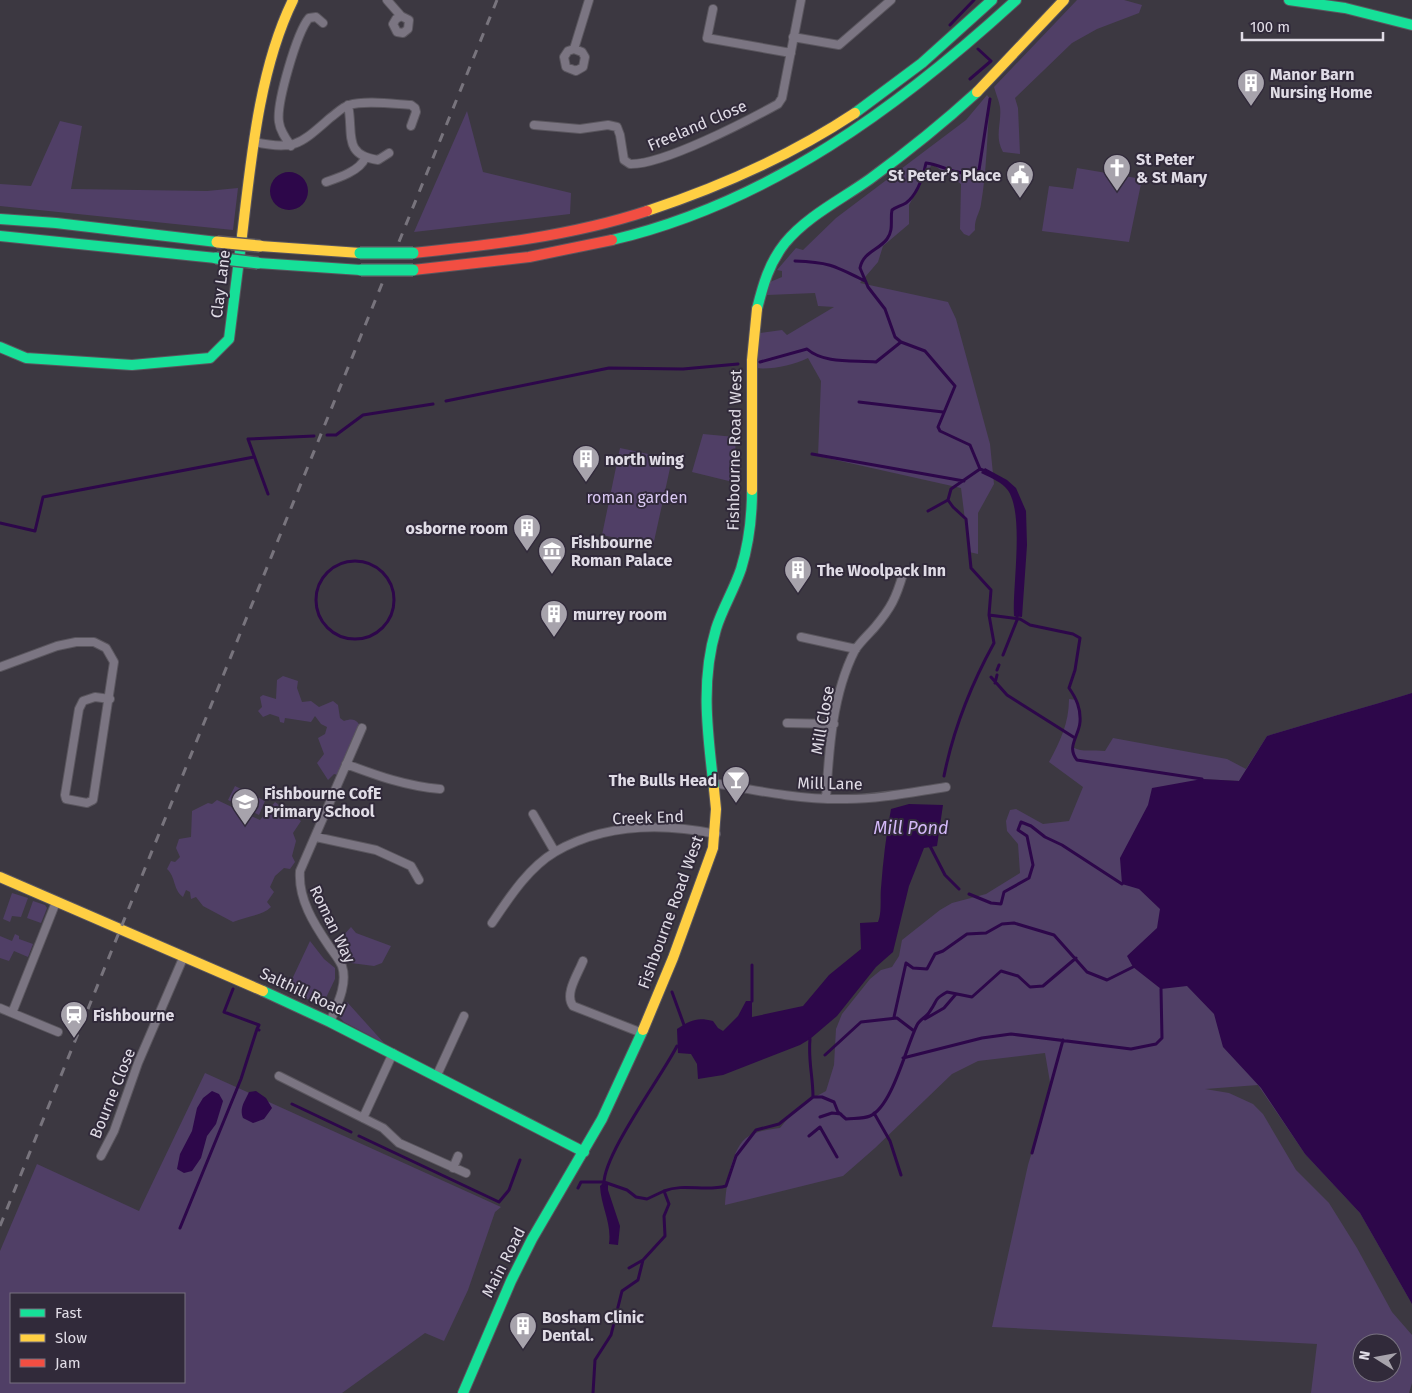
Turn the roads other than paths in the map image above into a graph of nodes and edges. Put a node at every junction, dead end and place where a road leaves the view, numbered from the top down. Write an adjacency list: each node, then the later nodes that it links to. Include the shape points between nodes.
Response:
1 (293, 0): 20 (main road, Clay Lane, via 275,43)
2 (387, 0): 11 (street)
3 (589, 0): 15 (street)
4 (800, 0): 14 (street)
5 (892, 0): 14 (street, via 839,45)
6 (992, 0): 25 (main road, bridge, via 936,50 847,119 792,152 716,188 592,228 475,248 360,253)
7 (1016, 0): 26 (main road, bridge, via 922,84 871,122 798,167 749,191 645,232 591,246 531,258 413,270 361,270 258,263)
8 (1064, 0): 37 (main road, Fishbourne Road West, via 953,114 920,142 804,224 785,243 767,271 757,310 752,360 752,522 741,569 716,630 706,693)
9 (1289, 0): 13 (main road, via 1345,8)
10 (713, 9): 16 (street, via 707,38)
11 (401, 16)
12 (323, 23): 21 (street, via 316,17 309,18 296,43 279,115 280,128)
13 (1412, 25)
14 (793, 37): 16 (street)
15 (574, 49)
16 (791, 53): 18 (street, Freeland Close, via 778,104 671,154 637,164 624,160 617,127 580,129)
17 (348, 105): 19 (street, via 412,105 416,112); 21 (street); 23 (street, via 352,145)
18 (534, 124)
19 (411, 126)
20 (254, 142): 21 (street, via 283,148); 27 (main road, Clay Lane, via 229,339 210,358 132,365 86,363 26,358)
21 (291, 146)
22 (389, 153): 23 (street, via 378,160)
23 (364, 158): 24 (street, via 363,163 340,178)
24 (326, 182)
25 (0, 220)
26 (0, 236)
27 (0, 347)
28 (903, 574): 30 (street, Mill Close, via 896,599)
29 (801, 637): 30 (street)
30 (856, 649): 34 (street, Mill Close, via 838,700)
31 (0, 667): 32 (street, via 57,646 94,642 106,648 114,662)
32 (110, 699): 32 (street, via 93,800 87,803 66,799 79,709 83,701 95,697)
33 (787, 723): 34 (street)
34 (834, 724): 40 (street, Mill Close)
35 (362, 728): 36 (street, Roman Way)
36 (346, 764): 39 (street, via 386,780); 43 (street, Roman Way)
37 (714, 783): 40 (street, Mill Lane, via 779,795); 42 (main road, Fishbourne Road West)
38 (946, 787): 40 (street, Mill Lane, via 885,796)
39 (440, 788)
40 (826, 799)
41 (533, 814): 44 (street)
42 (716, 834): 44 (street, Creek End, via 669,826 614,830); 56 (main road, Fishbourne Road West, via 709,862)
43 (316, 837): 46 (street, via 376,850 410,866); 54 (street, Roman Way, via 300,872 299,883 317,928 342,966 340,997)
44 (554, 852): 48 (street, Creek End, via 518,886)
45 (0, 877): 47 (main road, Salthill Road)
46 (419, 880)
47 (56, 902): 49 (main road, Salthill Road); 52 (street)
48 (492, 924)
49 (184, 956): 54 (main road, Salthill Road); 62 (street, Bourne Close)
50 (582, 960): 56 (street, via 570,994 573,1006)
51 (0, 1008): 52 (street)
52 (12, 1013): 55 (street)
53 (464, 1016): 58 (street)
54 (330, 1022): 57 (main road, Salthill Road)
55 (58, 1032)
56 (642, 1033): 61 (main road, Fishbourne Road West)
57 (393, 1053): 58 (main road, Salthill Road); 60 (street)
58 (437, 1075): 61 (main road, Salthill Road)
59 (279, 1076): 60 (street)
60 (363, 1118): 64 (street, via 383,1128 399,1143)
61 (584, 1152): 66 (main road, Main Road, via 532,1239)
62 (101, 1156)
63 (458, 1156): 64 (street)
64 (453, 1168): 65 (street)
65 (466, 1173)
66 (463, 1393)

